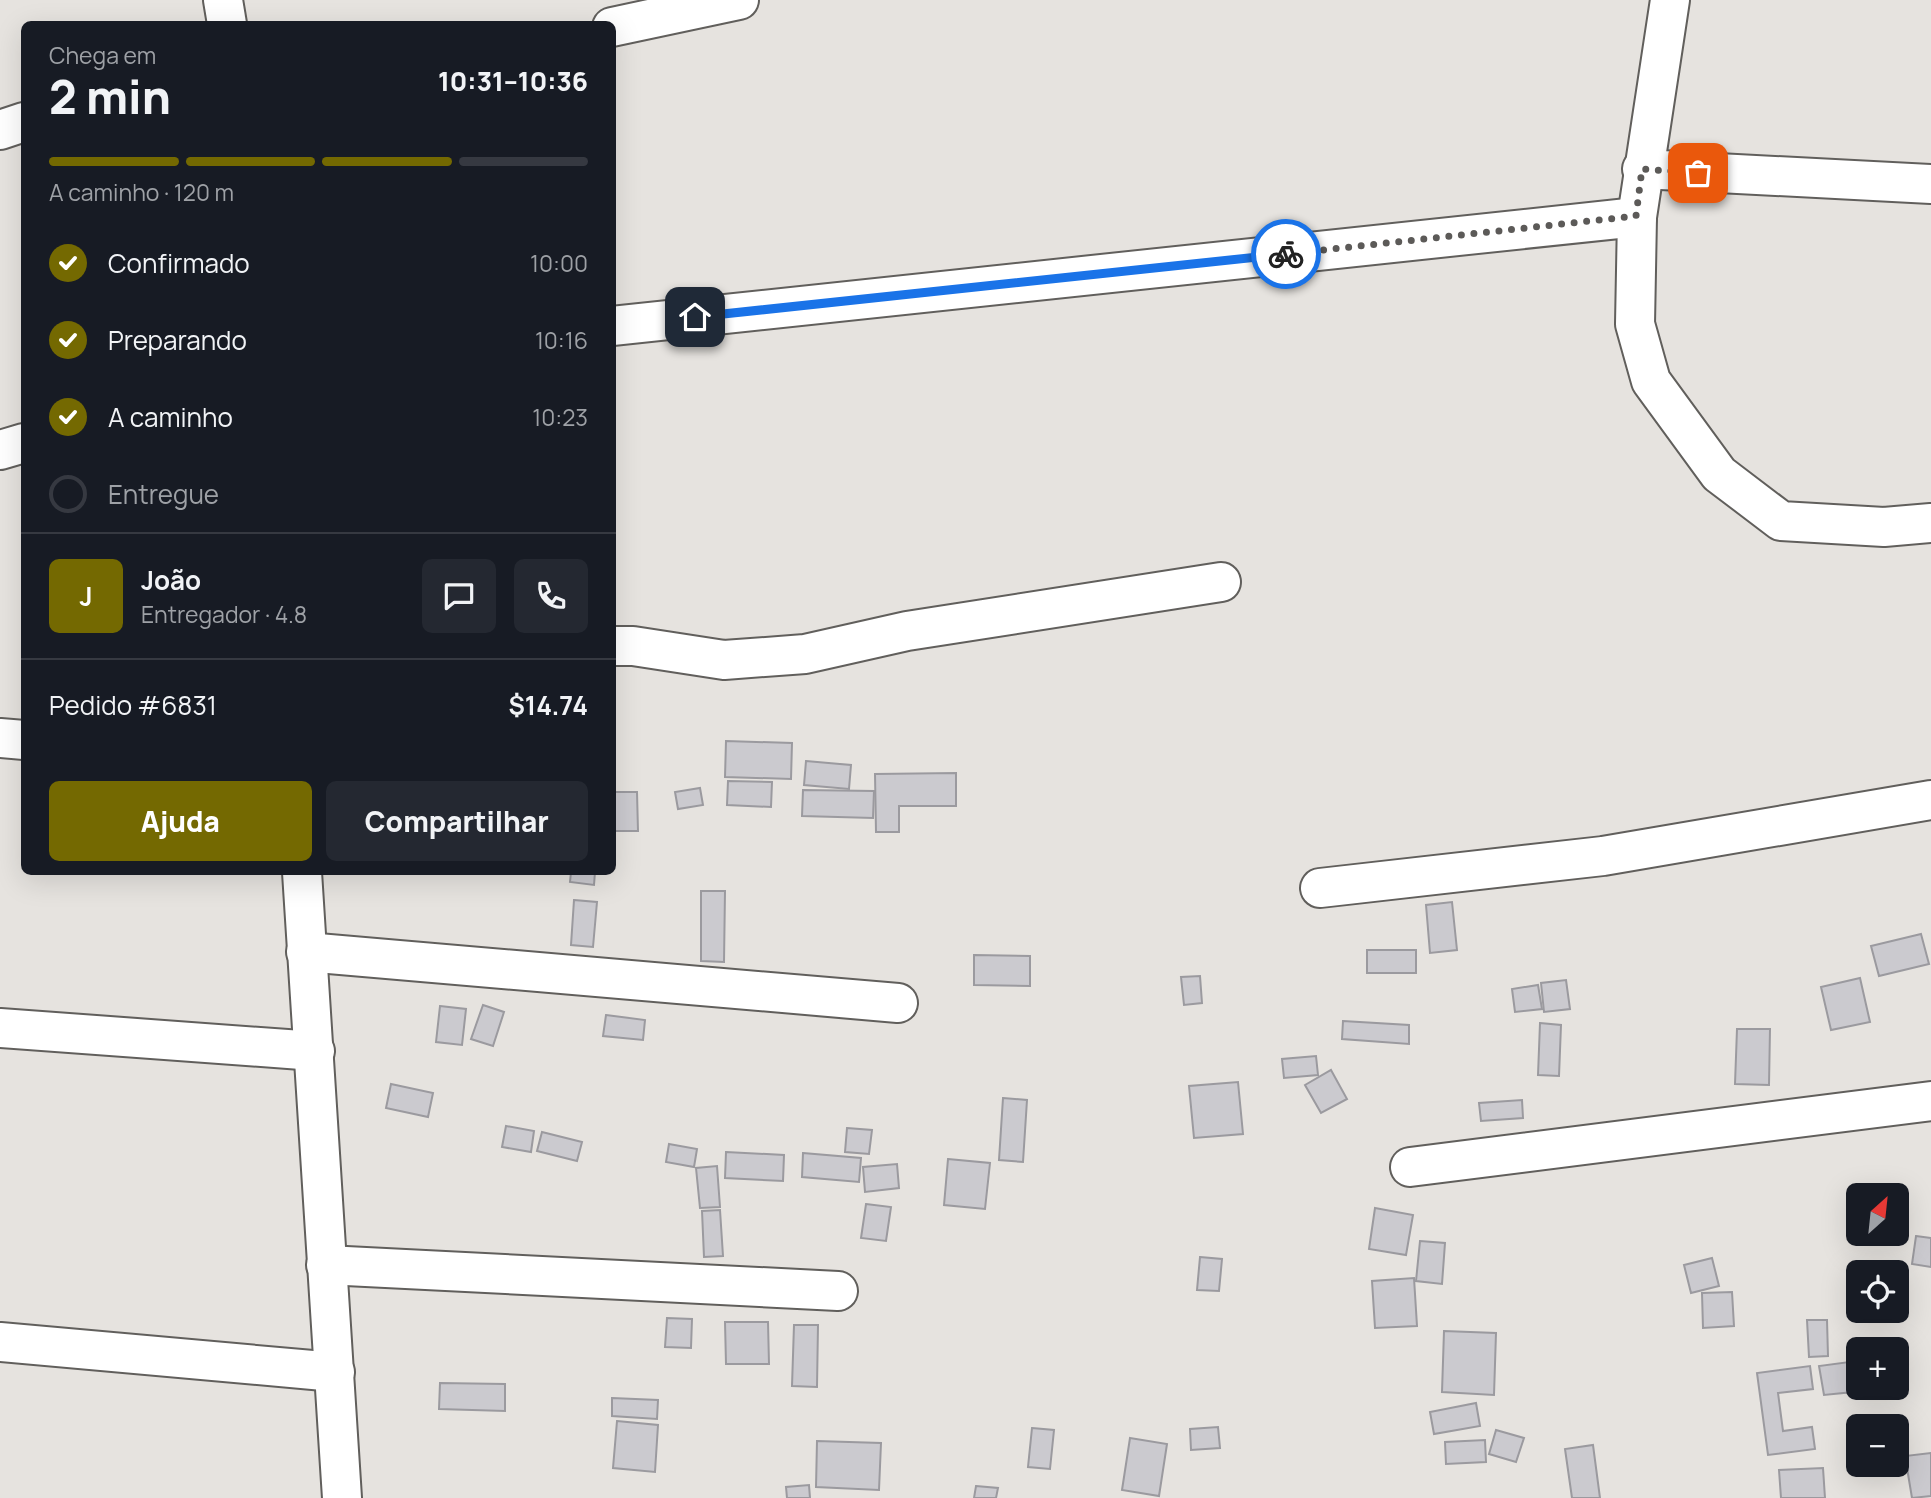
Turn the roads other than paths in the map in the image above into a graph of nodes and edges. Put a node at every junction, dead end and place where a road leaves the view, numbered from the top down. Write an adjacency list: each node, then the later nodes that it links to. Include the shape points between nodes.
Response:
1 (223, 0): 4 (street)
2 (739, 0): 5 (street)
3 (1670, 0): 8 (street)
4 (226, 21)
5 (616, 26)
6 (21, 123): 7 (street)
7 (0, 130)
8 (1642, 169): 9 (street); 10 (street)
9 (1931, 184)
10 (1636, 216): 11 (street); 14 (street, via 1635,324 1651,381 1719,474 1781,521 1884,527)
11 (616, 326)
12 (21, 444): 13 (street)
13 (0, 450)
14 (1931, 523)
15 (1221, 582): 16 (street, via 907,631 805,654 724,660)
16 (616, 646)
17 (0, 738): 18 (street)
18 (21, 740)
19 (1931, 800): 21 (street, via 1603,856)
20 (302, 875): 22 (street)
21 (1320, 888)
22 (306, 952): 23 (street); 25 (street)
23 (898, 1003)
24 (0, 1028): 25 (street)
25 (315, 1051): 28 (street)
26 (1931, 1101): 27 (street)
27 (1410, 1167)
28 (326, 1265): 29 (street); 31 (street)
29 (838, 1291)
30 (0, 1342): 31 (street)
31 (335, 1372): 32 (street)
32 (342, 1498)

